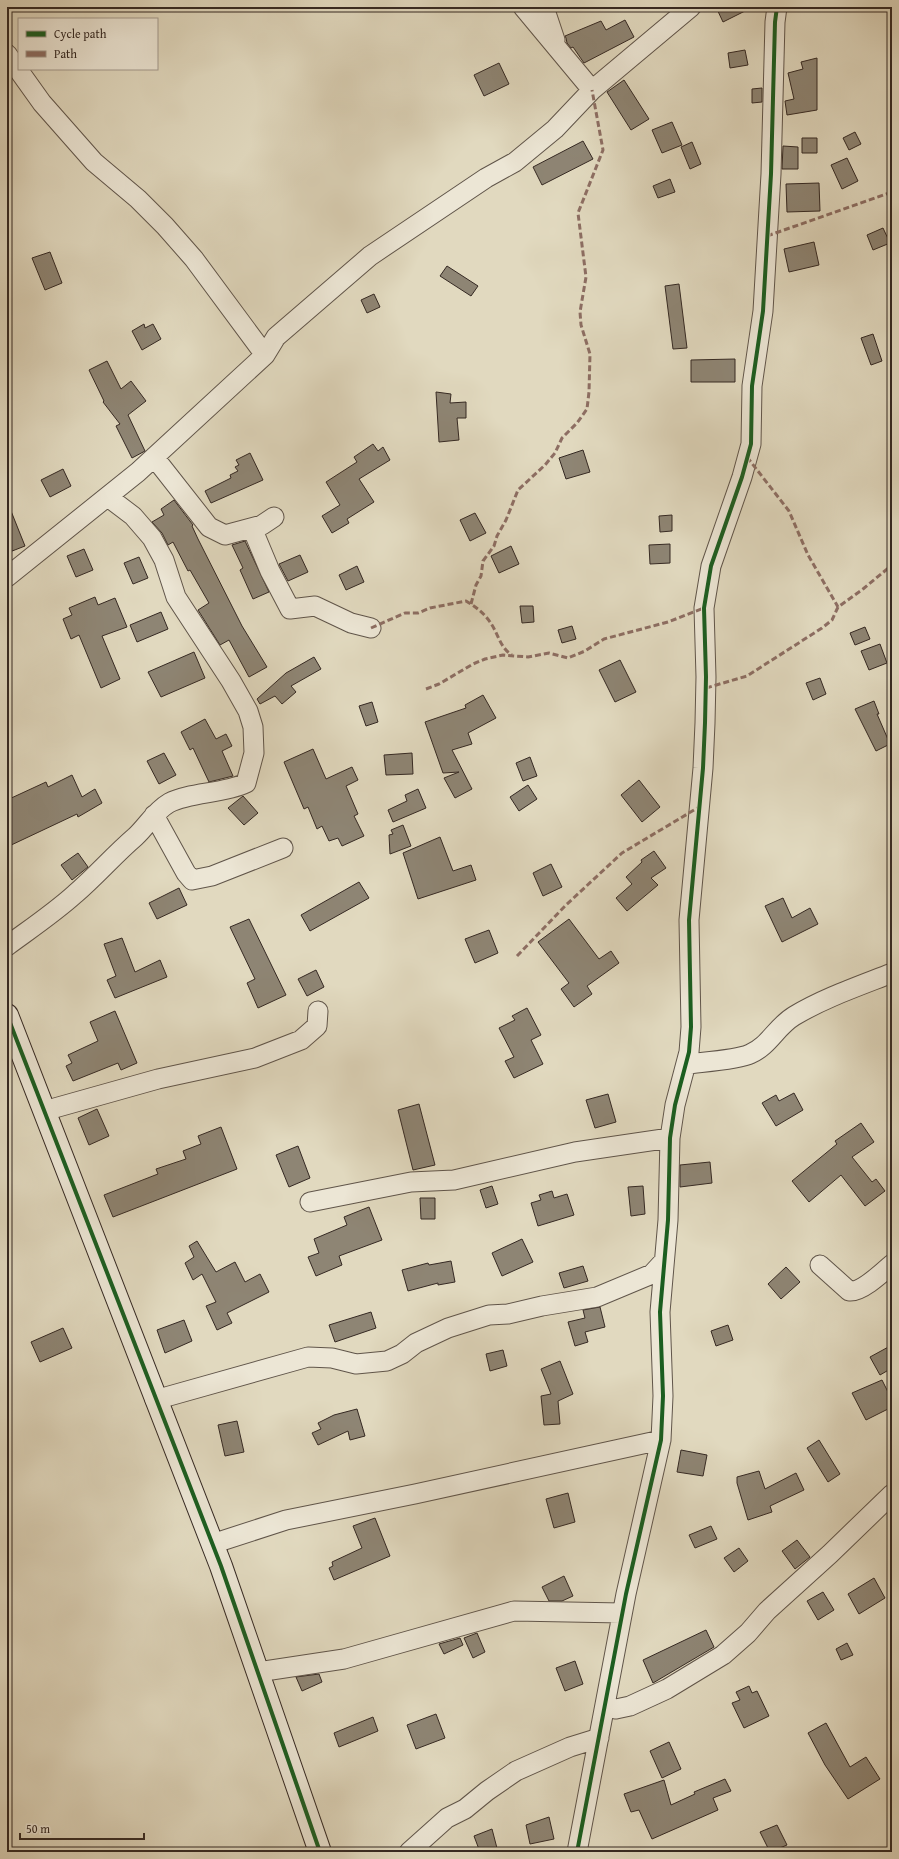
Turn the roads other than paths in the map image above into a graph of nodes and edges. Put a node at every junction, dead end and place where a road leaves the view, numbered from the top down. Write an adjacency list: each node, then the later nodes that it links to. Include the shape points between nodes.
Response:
1 (523, 7): 5 (street)
2 (544, 7): 5 (street)
3 (691, 7): 9 (street)
4 (778, 7): 23 (street, via 775,22 773,134 763,311 754,374 750,444 742,477 711,566 704,608 705,723 689,920 691,1028)
5 (559, 51): 9 (street)
6 (7, 54): 7 (street)
7 (18, 69)
8 (18, 70): 10 (street, via 42,103 94,162 138,199 190,254)
9 (592, 90): 10 (street, via 555,129 515,162 486,178 370,256 276,337)
10 (265, 356): 11 (street)
11 (154, 457): 12 (street); 14 (street, via 209,527 225,535)
12 (108, 497): 15 (street); 17 (street, via 133,516 152,538 164,560 176,597 238,694 248,711 253,727 254,753 246,783 235,788 179,799 169,803)
13 (274, 518): 14 (street)
14 (252, 528): 16 (street, via 270,571 290,608 315,606 351,623)
15 (7, 577)
16 (371, 628)
17 (154, 815): 18 (street, via 192,880 212,876); 19 (street, via 143,830 76,893)
18 (283, 848)
19 (7, 946)
20 (892, 973): 23 (street, via 793,1017 780,1026 762,1048 748,1055)
21 (318, 1011): 24 (street, via 317,1026 302,1040 255,1058 158,1079)
22 (7, 1016): 24 (street)
23 (687, 1064): 25 (street, via 675,1106)
24 (44, 1111): 30 (street)
25 (670, 1138): 26 (street, via 575,1152 454,1180 411,1182); 27 (street)
26 (310, 1202)
27 (664, 1261): 30 (street, via 652,1274 596,1297 508,1314 489,1315 448,1328 416,1343 387,1361 356,1364 332,1358 308,1357); 31 (street, via 660,1312 663,1396)
28 (892, 1264): 29 (street, via 853,1292)
29 (820, 1265)
30 (155, 1400): 33 (street)
31 (661, 1440): 33 (street, via 286,1520); 34 (street)
32 (892, 1494): 36 (street, via 723,1655 667,1689 630,1706 616,1709)
33 (212, 1544): 35 (street)
34 (622, 1613): 35 (street, via 514,1611 344,1659); 36 (street)
35 (258, 1672): 38 (street)
36 (605, 1706): 37 (street)
37 (599, 1738): 39 (street, via 570,1747 516,1771 465,1809 447,1818); 40 (street)
38 (320, 1852)
39 (409, 1852)
40 (577, 1852)

